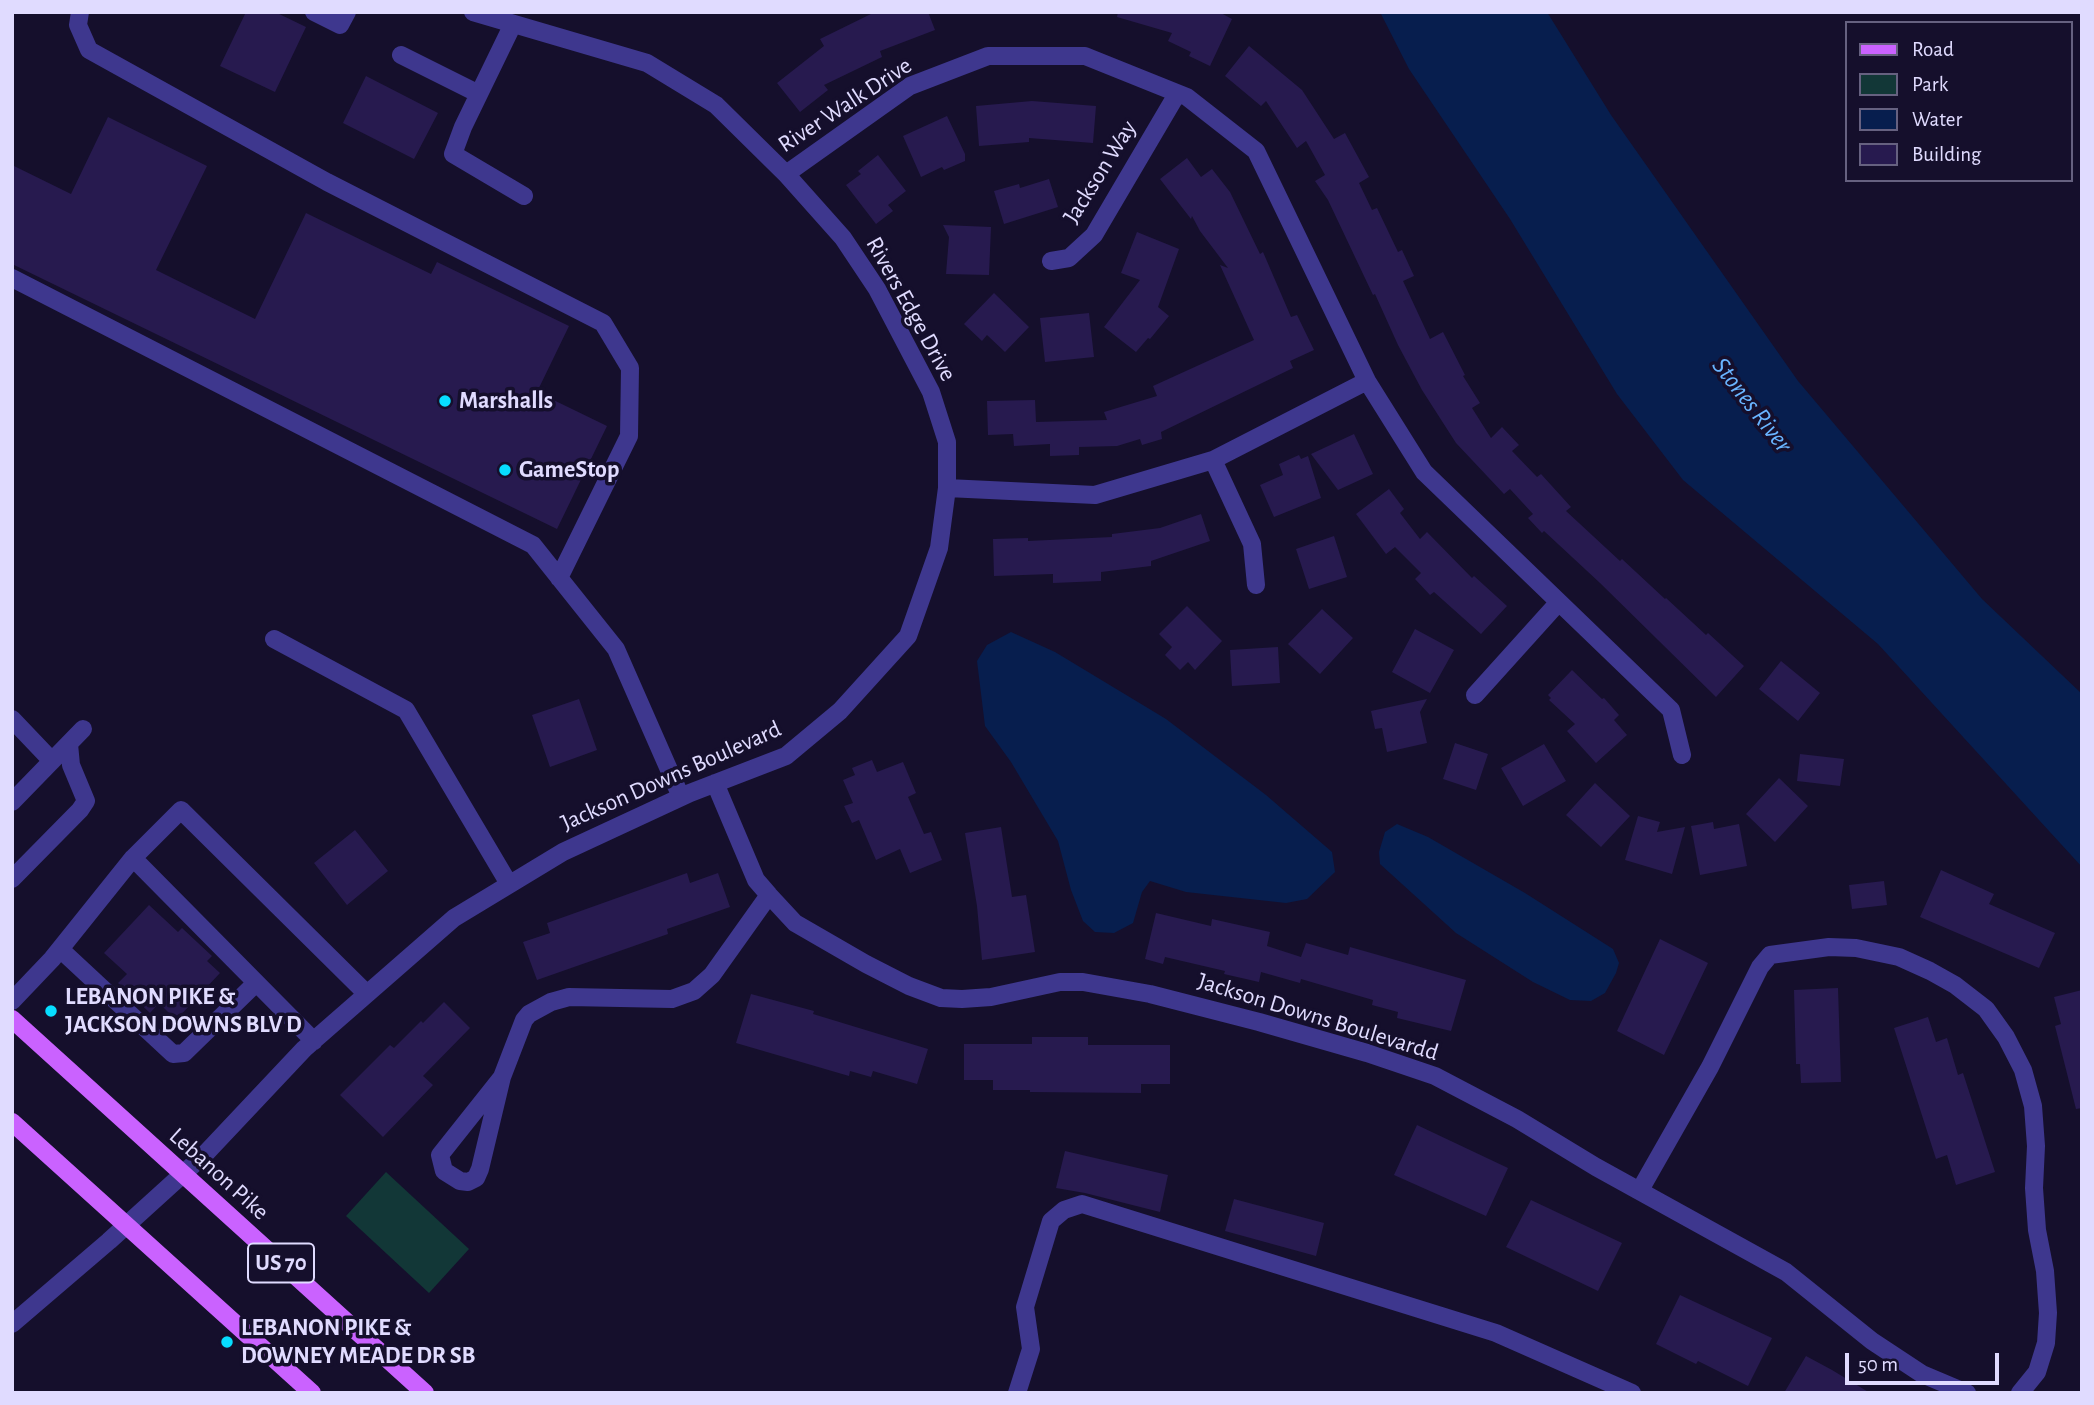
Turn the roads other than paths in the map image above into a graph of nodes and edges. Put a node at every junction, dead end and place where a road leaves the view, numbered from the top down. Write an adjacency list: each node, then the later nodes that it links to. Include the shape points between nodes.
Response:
1 (80, 12): 16 (street, via 78,25 89,50 327,182 603,323 630,368 629,436)
2 (314, 12): 3 (street, via 340,25)
3 (347, 12)
4 (473, 12): 5 (street, River Walk Drive)
5 (513, 24): 7 (street); 9 (street, River Walk Drive, via 647,62 716,105)
6 (401, 55): 7 (street)
7 (479, 94): 10 (street, via 453,154)
8 (1177, 94): 9 (street, River Walk Drive, via 1086,56 988,56 910,86); 11 (street, Jackson Way, via 1094,235 1069,258); 13 (street, River Walk Drive, via 1256,150)
9 (786, 174): 15 (street, Rivers Edge Drive, via 850,248 931,392 947,442)
10 (524, 196)
11 (1051, 261)
12 (12, 278): 16 (street, via 533,545)
13 (1367, 381): 14 (street); 18 (street, via 1423,472)
14 (1213, 460): 15 (street, via 1095,495); 17 (street, via 1252,544)
15 (947, 488): 26 (street, Jackson Downs Boulevard, via 939,548 908,636 840,711 786,756)
16 (559, 578): 27 (street, via 616,649)
17 (1256, 585)
18 (1558, 603): 20 (street); 24 (street, via 1671,710)
19 (274, 639): 31 (street, via 406,710)
20 (1475, 695)
21 (12, 719): 25 (street)
22 (83, 729): 23 (street)
23 (69, 744): 25 (street); 30 (street, via 71,765 86,801)
24 (1682, 755)
25 (52, 761): 28 (street)
26 (715, 783): 27 (street, Jackson Downs Boulevard); 32 (street, Jackson Downs Boulevardd, via 756,880)
27 (681, 797): 31 (street, Jackson Downs Boulevard, via 564,852)
28 (12, 802)
29 (133, 858): 33 (street); 34 (street); 35 (street, via 180,810)
30 (12, 879)
31 (509, 884): 35 (street, Jackson Downs Boulevard, via 454,918)
32 (769, 895): 39 (street, via 712,975 694,991 672,999 569,998 538,1007 524,1020); 42 (street, Jackson Downs Boulevardd, via 796,923 838,949 941,998 991,997 1083,982 1150,994 1367,1053 1435,1076)
33 (60, 949): 34 (street, via 173,1054 184,1053); 36 (street)
34 (256, 983): 38 (street)
35 (367, 994): 38 (street, Jackson Downs Boulevard)
36 (12, 1001)
37 (12, 1019): 41 (main road, Lebanon Pike / US 70)
38 (314, 1041): 41 (street, Jackson Downs Boulevard)
39 (502, 1077): 39 (street, via 440,1155 444,1171 460,1181 476,1178 481,1169)
40 (12, 1122): 43 (main road)
41 (183, 1174): 43 (street, Jackson Downs Boulevard); 46 (main road, Lebanon Pike / US 70)
42 (1640, 1190): 49 (street, Jackson Downs Boulevardd, via 1786,1272 1872,1341 1922,1374); 50 (street, via 1770,955 1856,948 1899,957 1930,971 1986,1009 2023,1070 2033,1106 2037,1230 2048,1313 2046,1343 2037,1372)
43 (127, 1225): 44 (street, Jackson Downs Boulevard); 45 (main road)
44 (12, 1324)
45 (312, 1393)
46 (425, 1393)
47 (1017, 1393): 48 (street, via 1031,1349 1025,1307 1051,1222 1064,1210 1082,1204 1496,1334)
48 (1632, 1393)
49 (1967, 1393)
50 (2020, 1393)

